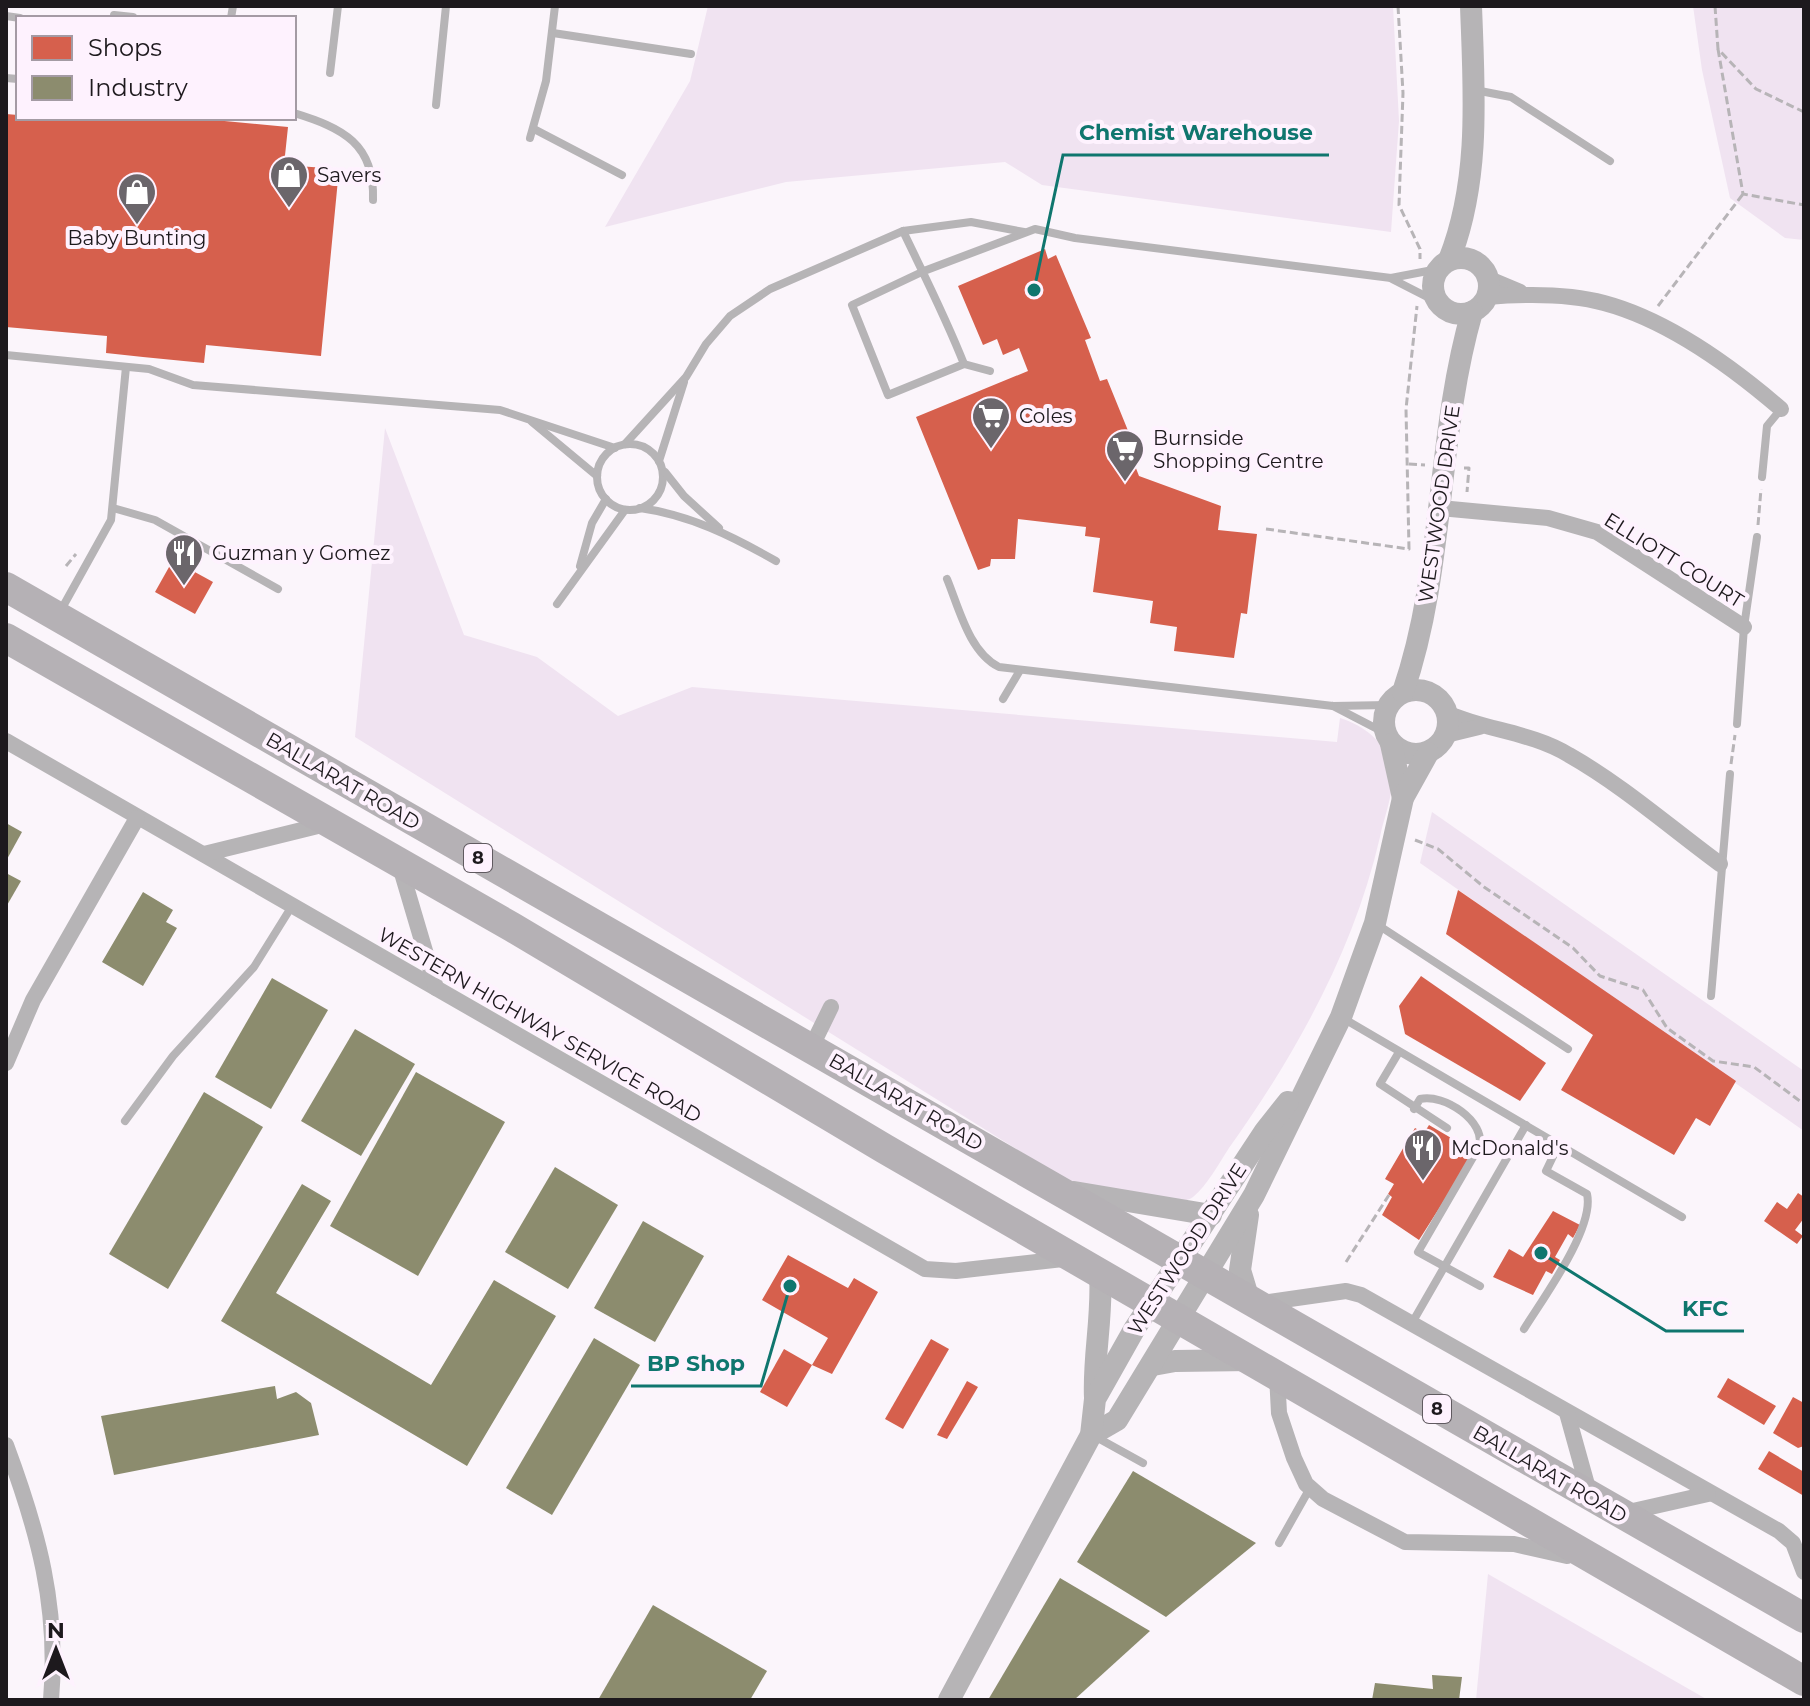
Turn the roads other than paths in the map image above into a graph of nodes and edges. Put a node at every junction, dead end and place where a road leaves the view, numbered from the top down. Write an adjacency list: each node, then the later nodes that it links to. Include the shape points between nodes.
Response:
1 (338, 6): 7 (lane)
2 (446, 6): 9 (lane)
3 (555, 6): 5 (lane)
4 (1471, 6): 8 (street)
5 (553, 33): 6 (lane); 12 (lane, via 532,133)
6 (691, 54)
7 (330, 73)
8 (1474, 90): 11 (lane, via 1511,97); 14 (street)
9 (436, 105)
10 (296, 114): 13 (lane, via 358,143 371,163)
11 (1610, 161)
12 (622, 175)
13 (373, 200)
14 (1465, 221): 17 (street); 20 (street)
15 (903, 231): 16 (lane, via 971,222); 18 (lane); 29 (lane, via 751,300 706,344)
16 (1024, 232): 18 (lane); 19 (lane, via 1042,228 1075,238)
17 (1436, 268): 19 (lane); 20 (street, via 1469,258); 21 (street, WESTWOOD DRIVE)
18 (924, 271): 22 (lane); 25 (lane)
19 (1391, 278): 21 (lane)
20 (1482, 288): 21 (street); 26 (street, WESTWOOD DRIVE); 30 (street, via 1602,302 1648,319 1756,387)
21 (1435, 302): 26 (street, WESTWOOD DRIVE)
22 (852, 305): 23 (lane); 25 (lane, via 888,395)
23 (842, 310)
24 (6, 355): 27 (lane)
25 (964, 364): 28 (lane)
26 (1457, 364): 40 (street, WESTWOOD DRIVE)
27 (126, 367): 31 (lane, via 149,369 193,385); 38 (lane)
28 (990, 371)
29 (686, 377): 32 (lane); 34 (lane)
30 (1781, 409): 36 (lane, via 1767,426)
31 (526, 416): 33 (lane); 35 (lane)
32 (625, 444): 33 (lane); 34 (lane, via 645,447)
33 (615, 448): 35 (lane, via 602,460)
34 (661, 464): 39 (lane, via 661,491); 42 (lane, via 684,496)
35 (597, 476): 37 (lane)
36 (1762, 477)
37 (606, 499): 41 (lane); 45 (lane, via 592,523)
38 (113, 508): 48 (lane, via 155,520); 50 (lane, via 105,537)
39 (640, 508): 41 (lane); 42 (lane)
40 (1440, 508): 51 (street, ELLIOTT COURT, via 1548,518 1597,532); 53 (street, WESTWOOD DRIVE)
41 (625, 510): 45 (lane)
42 (723, 531): 44 (lane)
43 (1757, 537): 51 (lane, ELLIOTT COURT)
44 (776, 561)
45 (579, 571): 49 (lane)
46 (947, 579): 54 (lane, via 981,655)
47 (6, 587): 50 (highway, BALLARAT ROAD / 8)
48 (278, 589)
49 (557, 604)
50 (57, 617): 77 (highway, BALLARAT ROAD / 8)
51 (1744, 627): 60 (lane, ELLIOTT COURT)
52 (6, 638): 67 (highway, BALLARAT ROAD / 8)
53 (1420, 644): 55 (street, WESTWOOD DRIVE); 57 (street, WESTWOOD DRIVE)
54 (1019, 672): 56 (lane); 58 (lane)
55 (1432, 694): 57 (street, via 1414,690); 59 (street)
56 (1003, 699)
57 (1396, 699): 58 (lane); 61 (street, via 1383,722)
58 (1333, 706): 61 (lane)
59 (1447, 724): 63 (street); 70 (street, via 1524,733 1570,755)
60 (1737, 724)
61 (1388, 739): 63 (street, via 1406,753); 65 (street, WESTWOOD DRIVE)
62 (6, 741): 66 (street, WESTERN HIGHWAY SERVICE ROAD)
63 (1428, 753): 65 (street, WESTWOOD DRIVE)
64 (1730, 774): 70 (lane)
65 (1403, 798): 72 (street, WESTWOOD DRIVE)
66 (137, 818): 68 (street, WESTERN HIGHWAY SERVICE ROAD); 80 (street, via 33,1000)
67 (331, 823): 68 (street); 69 (highway, BALLARAT ROAD / 8)
68 (204, 854): 71 (street, WESTERN HIGHWAY SERVICE ROAD)
69 (399, 863): 73 (street); 91 (highway, BALLARAT ROAD / 8)
70 (1720, 864): 74 (lane)
71 (293, 905): 73 (street, WESTERN HIGHWAY SERVICE ROAD); 83 (lane, via 254,967 173,1056)
72 (1375, 923): 76 (street, WESTWOOD DRIVE); 78 (lane)
73 (436, 988): 91 (street, WESTERN HIGHWAY SERVICE ROAD, via 925,1269 956,1271)
74 (1711, 996)
75 (831, 1007): 77 (street)
76 (1341, 1017): 79 (lane); 81 (street, WESTWOOD DRIVE)
77 (811, 1048): 87 (highway, BALLARAT ROAD / 8)
78 (1568, 1049)
79 (1399, 1052): 82 (lane, via 1380,1084); 84 (lane)
80 (6, 1063)
81 (1310, 1077): 88 (street, WESTWOOD DRIVE); 89 (street, WESTWOOD DRIVE, via 1265,1131)
82 (1414, 1109): 85 (lane); 93 (lane, via 1420,1099 1434,1099 1476,1122 1481,1139 1418,1252)
83 (125, 1121)
84 (1526, 1125): 86 (lane); 93 (lane)
85 (1447, 1128)
86 (1559, 1144): 90 (lane); 101 (lane, via 1546,1171 1587,1194 1589,1206 1564,1263)
87 (1056, 1188): 89 (street); 92 (highway, BALLARAT ROAD / 8)
88 (1254, 1195): 95 (street, WESTWOOD DRIVE); 98 (street, via 1240,1270)
89 (1211, 1215): 92 (street, WESTWOOD DRIVE)
90 (1682, 1217)
91 (1073, 1258): 94 (highway, BALLARAT ROAD / 8)
92 (1177, 1260): 95 (highway, BALLARAT ROAD / 8); 97 (street, WESTWOOD DRIVE)
93 (1444, 1267): 96 (lane); 100 (lane)
94 (1100, 1273): 97 (highway, BALLARAT ROAD / 8); 105 (street)
95 (1205, 1276): 98 (highway, BALLARAT ROAD / 8); 99 (street, WESTWOOD DRIVE)
96 (1480, 1286)
97 (1152, 1302): 99 (highway, BALLARAT ROAD / 8); 105 (street, WESTWOOD DRIVE)
98 (1253, 1302): 100 (street, via 1346,1291); 112 (highway, BALLARAT ROAD / 8)
99 (1180, 1320): 102 (highway, BALLARAT ROAD / 8); 103 (street, WESTWOOD DRIVE)
100 (1412, 1323): 106 (street)
101 (1524, 1329)
102 (1251, 1360): 103 (street); 104 (highway, BALLARAT ROAD / 8)
103 (1153, 1365): 107 (street, WESTWOOD DRIVE, via 1117,1420)
104 (1277, 1375): 110 (street, via 1284,1429); 115 (highway, BALLARAT ROAD / 8)
105 (1095, 1399): 107 (street, WESTWOOD DRIVE)
106 (1567, 1413): 111 (street); 112 (street)
107 (1091, 1435): 109 (lane); 120 (street, WESTWOOD DRIVE)
108 (6, 1445): 119 (street, via 43,1560 52,1625)
109 (1143, 1463)
110 (1310, 1488): 114 (lane); 115 (street, BALLARAT ROAD, via 1405,1542 1531,1546)
111 (1708, 1494): 113 (street); 116 (street, via 1790,1539)
112 (1590, 1497): 113 (highway, BALLARAT ROAD / 8)
113 (1618, 1514): 117 (highway, BALLARAT ROAD / 8)
114 (1279, 1543)
115 (1614, 1571): 118 (highway, BALLARAT ROAD / 8)
116 (1804, 1572)
117 (1804, 1618)
118 (1804, 1681)
119 (51, 1700)
120 (949, 1700)

